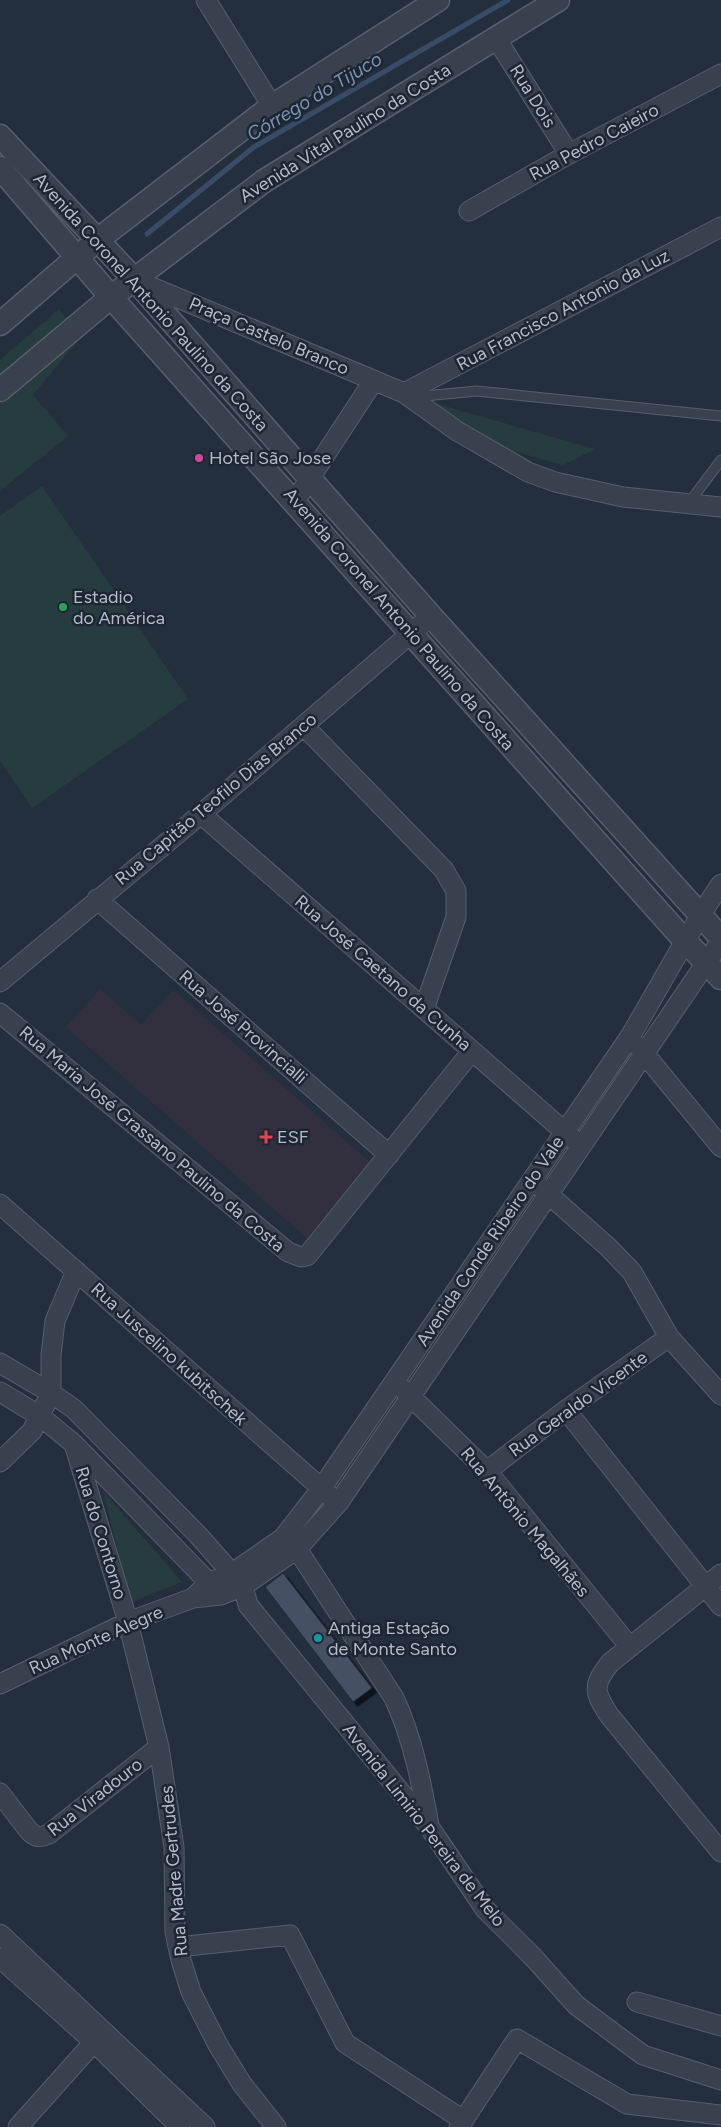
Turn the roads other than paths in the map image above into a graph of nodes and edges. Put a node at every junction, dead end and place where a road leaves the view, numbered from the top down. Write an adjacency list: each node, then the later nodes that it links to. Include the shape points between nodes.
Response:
1 (206, 0): 6 (street)
2 (438, 0): 6 (street)
3 (558, 0): 4 (street, Avenida Vital Paulino da Costa)
4 (496, 38): 8 (street, Rua Dois); 14 (street, Avenida Vital Paulino da Costa, via 288,164)
5 (721, 74): 8 (street, Rua Pedro Caieiro)
6 (272, 106): 12 (street)
7 (0, 136): 12 (street, Avenida Coronel Antonio Paulino da Costa)
8 (569, 154): 10 (street, Rua Pedro Caieiro)
9 (0, 168): 13 (street, Avenida Coronel Antonio Paulino da Costa)
10 (469, 211)
11 (721, 227): 20 (street, Rua Francisco Antonio da Luz)
12 (96, 241): 13 (street); 14 (street, Avenida Coronel Antonio Paulino da Costa)
13 (77, 258): 15 (street, Avenida Coronel Antonio Paulino da Costa); 16 (street)
14 (134, 279): 15 (street, Avenida Vital Paulino da Costa); 17 (street, Praça Castelo Branco); 18 (street, Avenida Coronel Antonio Paulino da Costa)
15 (111, 297): 19 (street, Avenida Vital Paulino da Costa); 21 (street, Avenida Coronel Antonio Paulino da Costa)
16 (0, 324)
17 (374, 380): 20 (street, Praça Castelo Branco); 24 (street)
18 (231, 389): 21 (street); 24 (street, Avenida Coronel Antonio Paulino da Costa)
19 (0, 390)
20 (407, 395): 22 (lane, via 477,391); 26 (street, Praça Castelo Branco, via 457,431 528,472 555,482 623,497)
21 (210, 408): 25 (street, Avenida Coronel Antonio Paulino da Costa)
22 (721, 416)
23 (721, 460): 26 (lane)
24 (311, 477): 25 (street); 28 (street, Avenida Coronel Antonio Paulino da Costa)
25 (295, 501): 29 (street, Avenida Coronel Antonio Paulino da Costa)
26 (688, 504): 27 (street, Praça Castelo Branco)
27 (721, 507)
28 (432, 616): 29 (street, Rua Capitão Teofilo Dias Branco); 34 (street, Avenida Coronel Antonio Paulino da Costa)
29 (411, 633): 30 (street, Rua Capitão Teofilo Dias Branco); 36 (street, Avenida Coronel Antonio Paulino da Costa)
30 (304, 726): 31 (street, Rua Capitão Teofilo Dias Branco); 39 (street, via 444,870 456,891 456,917)
31 (202, 814): 33 (street, Rua Capitão Teofilo Dias Branco); 39 (street, Rua José Caetano da Cunha)
32 (721, 884): 34 (street, Avenida Conde Ribeiro do Vale)
33 (97, 899): 38 (street, Rua Capitão Teofilo Dias Branco); 47 (street, Rua José Provincialli)
34 (700, 915): 35 (street, Avenida Coronel Antonio Paulino da Costa); 36 (street, Avenida Conde Ribeiro do Vale)
35 (721, 939): 37 (street, Avenida Conde Ribeiro do Vale)
36 (685, 941): 37 (street, Avenida Coronel Antonio Paulino da Costa); 41 (street, Avenida Conde Ribeiro do Vale)
37 (714, 970): 43 (street, Avenida Conde Ribeiro do Vale)
38 (0, 982)
39 (424, 1009): 42 (street, Rua José Caetano da Cunha)
40 (0, 1013): 47 (street, Rua Maria José Grassano Paulino da Costa, via 288,1252 301,1257 307,1256)
41 (629, 1038): 43 (street); 44 (street, Avenida Conde Ribeiro do Vale)
42 (472, 1051): 44 (street, Rua José Caetano da Cunha); 47 (street)
43 (645, 1052): 45 (street, Avenida Conde Ribeiro do Vale); 46 (street)
44 (563, 1132): 45 (street, Rua José Caetano da Cunha); 48 (street, Avenida Conde Ribeiro do Vale)
45 (580, 1145): 49 (street, Avenida Conde Ribeiro do Vale)
46 (721, 1147)
47 (389, 1155)
48 (532, 1182): 49 (street); 54 (street, Avenida Conde Ribeiro do Vale)
49 (548, 1192): 52 (street, via 632,1272); 58 (street, Avenida Conde Ribeiro do Vale)
50 (0, 1204): 51 (street, Rua Juscelino kubitschek)
51 (76, 1271): 56 (street, via 52,1335); 64 (street, Rua Juscelino kubitschek)
52 (670, 1338): 57 (street); 59 (street, Rua Geraldo Vicente)
53 (0, 1363): 56 (street, Avenida Limirio Pereira de Melo)
54 (394, 1381): 58 (street, Rua Antônio Magalhães); 64 (street, Avenida Conde Ribeiro do Vale)
55 (0, 1392): 60 (street)
56 (51, 1392): 60 (street); 68 (street, Avenida Limirio Pereira de Melo, via 94,1428)
57 (721, 1395)
58 (412, 1396): 63 (street, Rua Antônio Magalhães); 65 (street, Avenida Conde Ribeiro do Vale)
59 (566, 1410): 63 (street, Rua Geraldo Vicente); 69 (street)
60 (40, 1416): 61 (street); 62 (street, via 24,1440)
61 (74, 1444): 70 (street); 73 (street, Rua do Contorno)
62 (0, 1462)
63 (487, 1471): 74 (street, Rua Antônio Magalhães)
64 (321, 1490): 65 (street, Rua Juscelino kubitschek); 66 (street, Avenida Conde Ribeiro do Vale)
65 (339, 1502): 66 (street, Avenida Conde Ribeiro do Vale)
66 (290, 1544): 68 (street, Avenida Conde Ribeiro do Vale); 78 (street, via 394,1698 416,1758)
67 (721, 1574): 69 (street)
68 (237, 1580): 70 (street, Rua Monte Alegre); 71 (street, Avenida Limirio Pereira de Melo)
69 (705, 1587): 72 (street); 74 (street)
70 (215, 1589): 71 (street); 73 (street, Rua Monte Alegre)
71 (248, 1605): 78 (street, Avenida Limirio Pereira de Melo)
72 (721, 1606)
73 (128, 1622): 75 (street, Rua Monte Alegre); 76 (street, Rua Madre Gertrudes)
74 (630, 1647): 79 (street, via 600,1676 596,1687 599,1700)
75 (0, 1684)
76 (159, 1746): 77 (street, Rua Viradouro, via 41,1838 29,1831); 81 (street, Rua Madre Gertrudes, via 174,1847)
77 (0, 1793)
78 (430, 1828): 85 (street, Avenida Limirio Pereira de Melo, via 485,1909 576,2005 643,2055)
79 (721, 1852)
80 (2, 1946): 84 (street)
81 (178, 1948): 87 (street, via 290,1935 345,2043); 91 (street, Rua Madre Gertrudes, via 191,1992 218,2045 242,2084)
82 (637, 2002): 83 (street)
83 (721, 2026)
84 (98, 2037): 88 (street); 89 (street); 90 (street)
85 (721, 2080)
86 (721, 2115): 87 (street, via 628,2104 517,2039)
87 (461, 2124)
88 (18, 2127)
89 (180, 2127)
90 (205, 2127)
91 (276, 2127)

